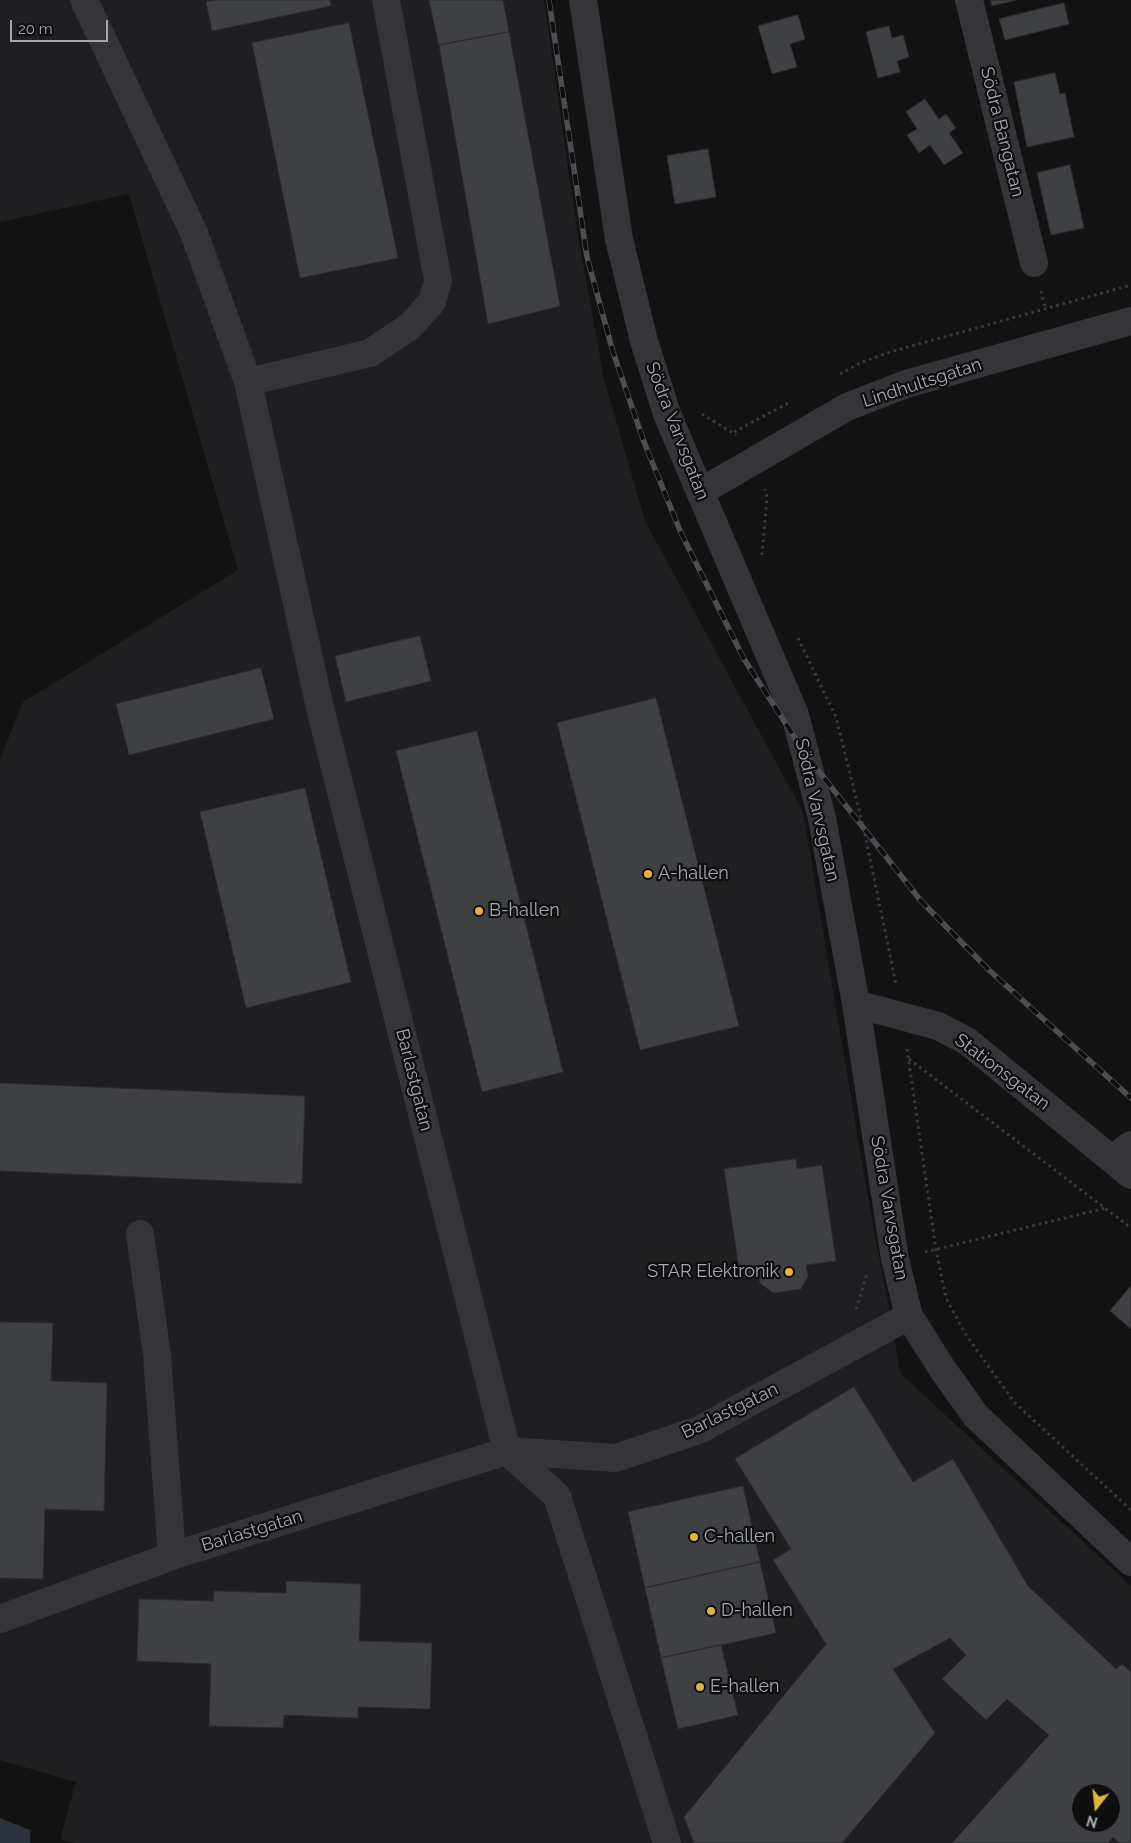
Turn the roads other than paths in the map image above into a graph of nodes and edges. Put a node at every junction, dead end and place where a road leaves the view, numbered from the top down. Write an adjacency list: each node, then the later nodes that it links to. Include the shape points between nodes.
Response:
1 (84, 0): 7 (street, Barlastgatan, via 194,233)
2 (386, 0): 7 (street, via 438,281 432,302 409,327 370,353)
3 (583, 0): 8 (street, Södra Varvsgatan, via 619,239 647,350 668,414)
4 (969, 0): 5 (street, Södra Bangatan)
5 (1034, 263)
6 (1131, 321): 8 (street, Lindhultsgatan, via 906,384 847,407)
7 (248, 382): 13 (street, Barlastgatan, via 320,708)
8 (700, 492): 9 (street, Södra Varvsgatan, via 795,715 822,818)
9 (856, 1004): 10 (street, Stationsgatan, via 938,1026 968,1041); 12 (street, Södra Varvsgatan, via 895,1258)
10 (1125, 1159)
11 (140, 1234): 14 (street, via 157,1355)
12 (909, 1316): 13 (street, Barlastgatan, via 699,1430 616,1458); 15 (street, Södra Varvsgatan, via 976,1416)
13 (507, 1451): 14 (street, Barlastgatan); 17 (street, via 557,1496)
14 (172, 1556): 16 (street, Barlastgatan)
15 (1131, 1562)
16 (0, 1619)
17 (667, 1843)

